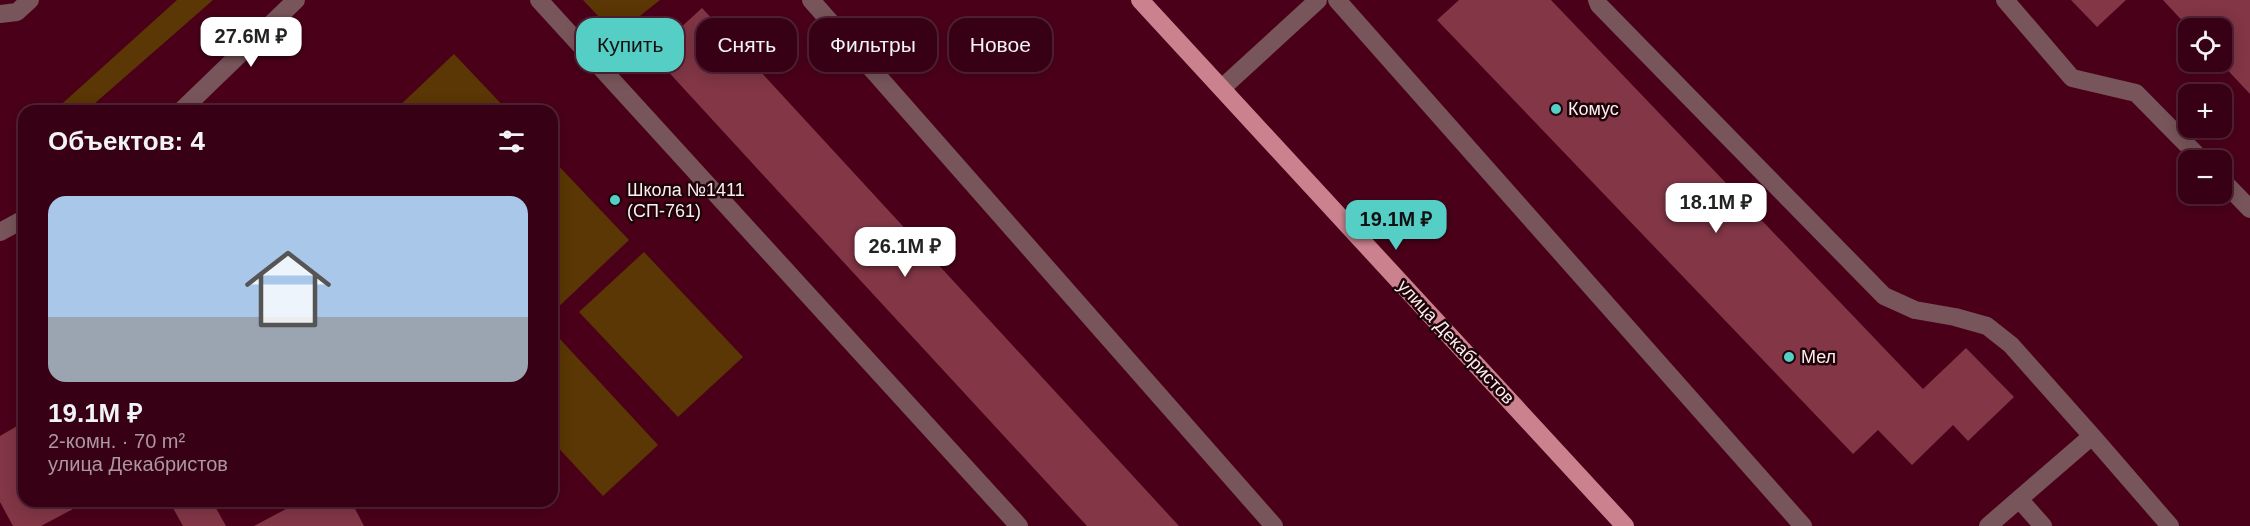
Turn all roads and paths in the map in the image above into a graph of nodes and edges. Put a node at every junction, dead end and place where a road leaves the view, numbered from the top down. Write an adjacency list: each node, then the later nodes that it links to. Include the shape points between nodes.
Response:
1 (30, 0): 10 (street, via 17,12)
2 (296, 0): 12 (street)
3 (539, 0): 20 (street)
4 (811, 0): 21 (street)
5 (1140, 0): 11 (main road, улица Декабристов)
6 (1318, 0): 11 (street)
7 (1337, 0): 23 (street)
8 (1597, 0): 18 (street, via 1884,296 1915,310 1987,326 2011,345)
9 (2005, 0): 13 (street, via 2072,78 2136,93)
10 (0, 14)
11 (1221, 88): 22 (main road, улица Декабристов)
12 (187, 105)
13 (2192, 150)
14 (2232, 190): 15 (street)
15 (2250, 209)
16 (18, 222): 17 (street)
17 (0, 232)
18 (2092, 436): 19 (street); 26 (street)
19 (2019, 499): 24 (street); 25 (street)
20 (1019, 526)
21 (1274, 526)
22 (1624, 526)
23 (1803, 526)
24 (1988, 526)
25 (2043, 526)
26 (2170, 526)

